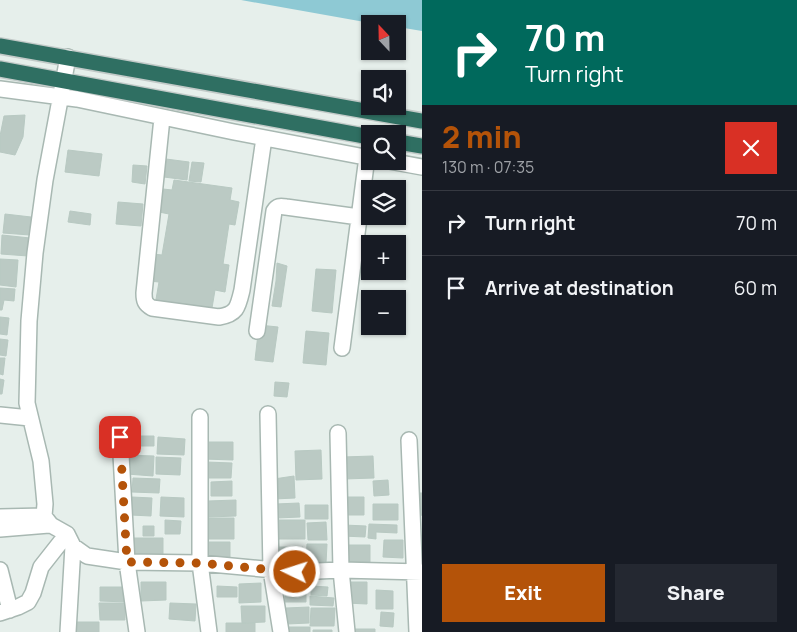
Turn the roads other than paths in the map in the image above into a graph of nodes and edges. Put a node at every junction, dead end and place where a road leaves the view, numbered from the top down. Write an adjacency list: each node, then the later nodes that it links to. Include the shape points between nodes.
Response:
1 (0, 46): 2 (highway)
2 (68, 57): 4 (street); 8 (highway)
3 (0, 69): 4 (highway)
4 (64, 81): 6 (street); 9 (highway)
5 (0, 89): 6 (street)
6 (61, 97): 7 (street); 23 (street, via 35,253 26,403)
7 (162, 118): 10 (street); 10 (street, via 144,293 146,305 152,308 219,317 234,311 238,305)
8 (422, 121)
9 (361, 135)
10 (264, 138): 13 (street)
11 (406, 143): 12 (highway)
12 (422, 146)
13 (361, 156)
14 (406, 165): 15 (street)
15 (422, 168)
16 (367, 170): 17 (street)
17 (359, 217): 18 (street, via 276,208); 19 (street)
18 (257, 331)
19 (342, 348)
20 (268, 414): 34 (street)
21 (0, 415): 23 (street)
22 (200, 417): 32 (street)
23 (30, 418): 28 (street, via 41,461)
24 (338, 433): 35 (street)
25 (120, 437): 31 (street)
26 (409, 440): 36 (street)
27 (0, 517): 28 (street)
28 (47, 521): 29 (street); 30 (street)
29 (0, 529)
30 (70, 540): 31 (street, via 87,556); 37 (street, via 41,568 28,602); 38 (street)
31 (127, 562): 32 (street); 39 (street)
32 (200, 563): 34 (street); 40 (street)
33 (0, 570): 37 (street)
34 (271, 570): 35 (street); 41 (street)
35 (341, 570): 36 (street); 42 (street)
36 (418, 572): 43 (street)
37 (5, 612)
38 (68, 632)
39 (137, 632)
40 (209, 632)
41 (281, 632)
42 (347, 632)
43 (417, 632)

